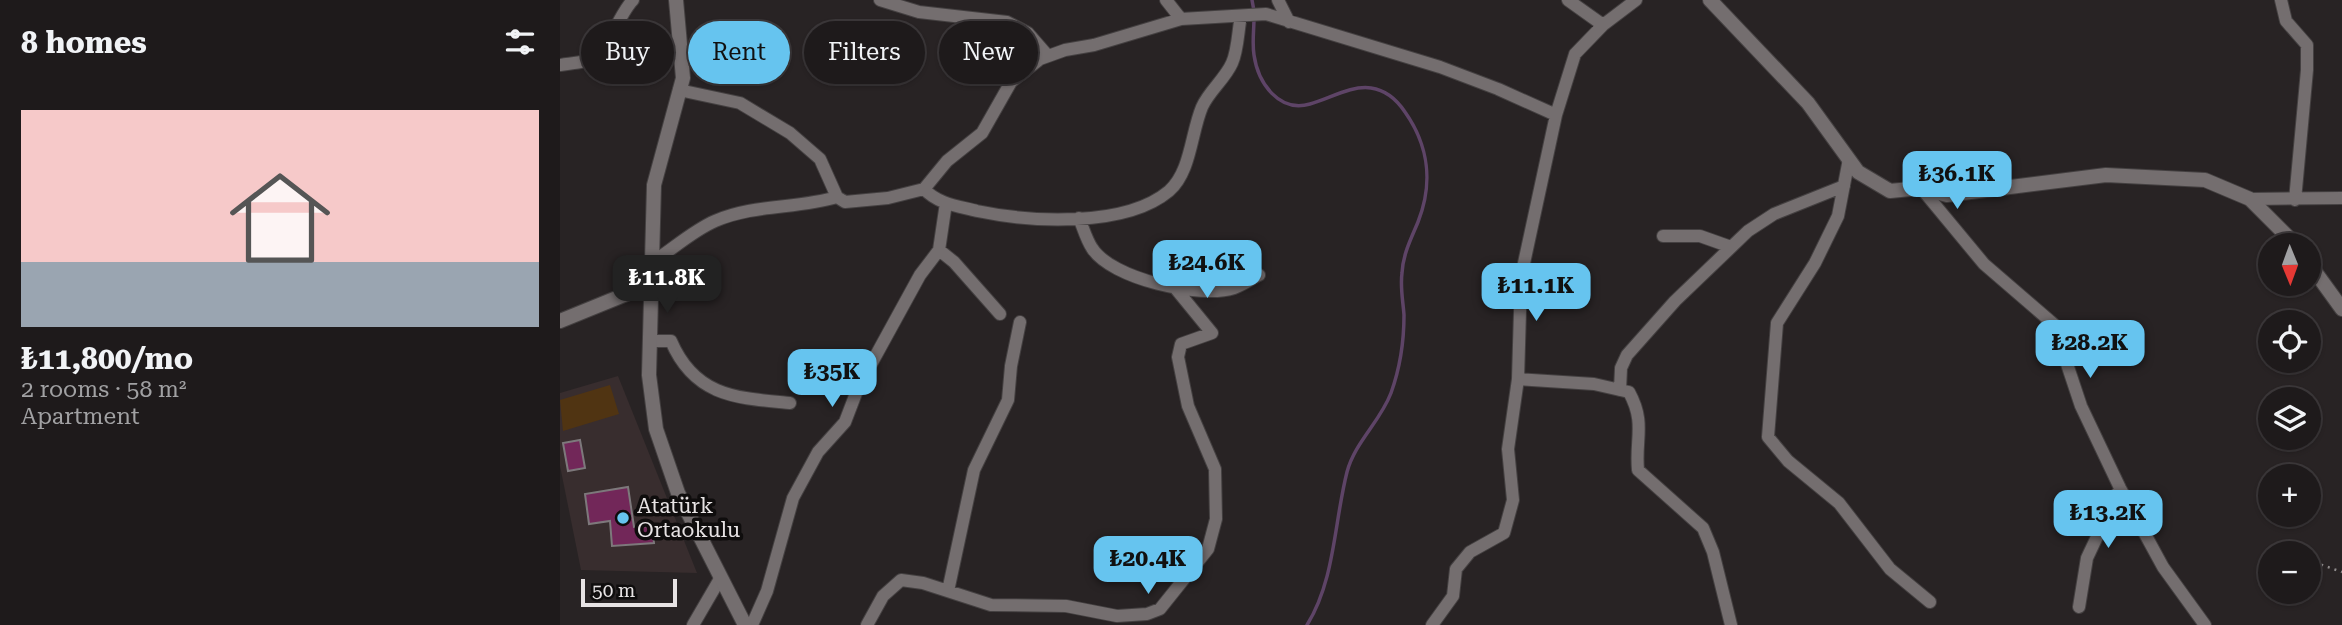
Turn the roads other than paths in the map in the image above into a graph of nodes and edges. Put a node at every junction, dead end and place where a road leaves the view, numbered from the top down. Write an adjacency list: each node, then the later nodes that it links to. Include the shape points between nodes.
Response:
1 (633, 0): 15 (street, via 598,56)
2 (676, 0): 16 (street, via 683,78)
3 (880, 0): 14 (street, via 919,12 1007,22 1028,33)
4 (1166, 0): 11 (street)
5 (1278, 0): 12 (street)
6 (1568, 0): 13 (street)
7 (1636, 0): 13 (street)
8 (1710, 0): 18 (street, via 1808,103)
9 (2281, 0): 25 (street, via 2286,21 2306,45)
10 (1245, 16): 11 (street); 12 (street, via 1266,14); 27 (street, via 1232,63 1203,104 1180,176 1170,190 1143,207)
11 (1181, 19): 14 (street)
12 (1289, 22): 17 (street, via 1440,67)
13 (1603, 25): 17 (street, via 1575,54)
14 (1048, 56): 21 (street, via 1012,82 982,132 947,161)
15 (560, 65)
16 (679, 90): 22 (street, via 740,103 790,133 820,159); 32 (street, via 654,185)
17 (1556, 116): 42 (street, via 1521,277)
18 (1849, 159): 19 (street); 20 (street, via 1858,172 1890,191)
19 (1844, 186): 30 (street, via 1774,214); 48 (street, via 1838,216 1777,323 1768,437 1788,461 1839,503 1890,569)
20 (1921, 188): 24 (street, via 1947,195 2106,175 2205,180); 45 (street, via 1984,264 2064,332 2066,361 2081,406)
21 (924, 189): 22 (street, via 861,202); 26 (street, via 933,199)
22 (837, 197): 32 (street, via 714,222)
23 (2342, 198): 25 (street)
24 (2250, 199): 25 (street); 28 (street)
25 (2295, 200)
26 (946, 203): 27 (street, via 1027,220); 31 (street)
27 (1079, 218): 36 (street, via 1092,249 1106,261 1154,284)
28 (2284, 233)
29 (1663, 236): 30 (street, via 1700,236)
30 (1731, 247): 43 (street, via 1627,355)
31 (939, 250): 38 (street); 52 (street, via 919,275 858,388 845,422 818,452 793,498)
32 (651, 263): 35 (street)
33 (1259, 275): 36 (street, via 1234,288)
34 (2321, 280): 37 (street)
35 (651, 284): 39 (street); 41 (street)
36 (1176, 289): 47 (street, via 1212,333 1181,344 1178,356 1188,406 1217,482 1213,535 1199,561 1168,602 1147,614 1117,616 1066,606 990,605)
37 (2342, 309)
38 (1000, 314)
39 (560, 321)
40 (1020, 322): 47 (street, via 1008,400 974,471)
41 (650, 341): 44 (street, via 671,341 691,374 708,387 741,398); 46 (street, via 656,429 678,493)
42 (1518, 379): 43 (street); 54 (street, via 1508,449 1513,500 1504,533 1470,552 1456,569 1453,596)
43 (1620, 390): 55 (street, via 1629,392 1638,409 1637,470 1703,527)
44 (790, 403)
45 (2120, 488): 49 (street, via 2087,558); 56 (street, via 2162,567)
46 (720, 577): 50 (street); 51 (street)
47 (948, 591): 53 (street, via 901,580 883,596)
48 (1930, 602)
49 (2079, 607)
50 (693, 625)
51 (745, 625)
52 (752, 625)
53 (867, 625)
54 (1432, 625)
55 (1731, 625)
56 (2205, 625)

